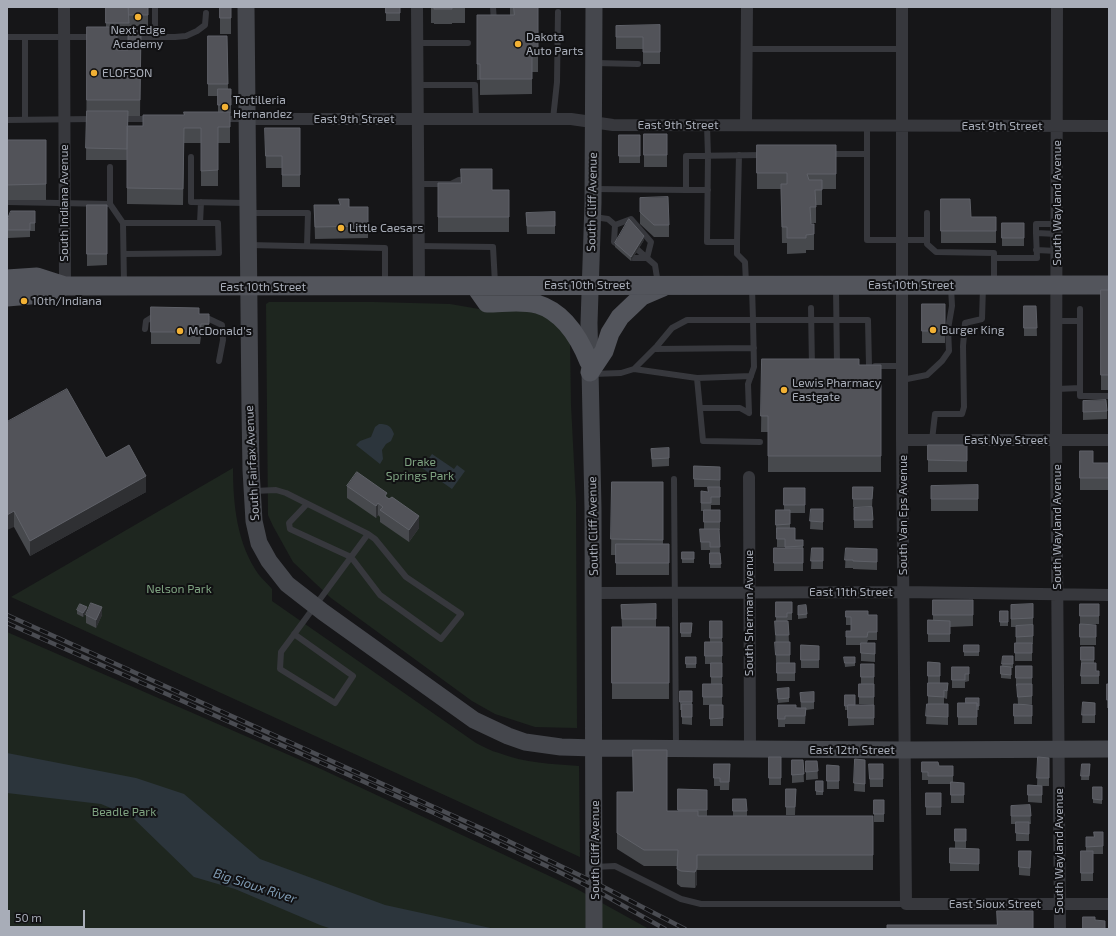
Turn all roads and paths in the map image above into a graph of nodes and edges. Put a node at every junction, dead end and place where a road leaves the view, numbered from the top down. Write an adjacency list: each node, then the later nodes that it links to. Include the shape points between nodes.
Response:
1 (64, 7): 16 (street, South Indiana Avenue)
2 (155, 7): 17 (lane)
3 (246, 7): 31 (street, South Fairfax Avenue)
4 (417, 7): 19 (street)
5 (493, 7): 13 (lane)
6 (588, 7): 18 (street)
7 (594, 7): 18 (street)
8 (747, 7): 21 (street)
9 (902, 7): 22 (street, South Van Eps Avenue)
10 (1057, 7): 42 (street, South Wayland Avenue)
11 (558, 12): 28 (lane, via 557,82)
12 (206, 13): 17 (lane, via 204,25 197,31 181,36)
13 (494, 22)
14 (7, 37): 15 (lane)
15 (25, 37): 16 (lane); 33 (lane)
16 (64, 37): 17 (lane); 34 (street, South Indiana Avenue)
17 (155, 37)
18 (594, 40): 23 (street, South Cliff Avenue)
19 (417, 43): 20 (lane); 25 (street)
20 (468, 43)
21 (747, 49): 22 (lane); 39 (street)
22 (902, 49): 41 (street, South Van Eps Avenue)
23 (594, 64): 24 (lane); 37 (street, South Cliff Avenue)
24 (638, 64)
25 (417, 85): 26 (street); 27 (lane, via 475,85)
26 (417, 118): 27 (street, East 9th Street); 31 (street, East 9th Street); 52 (street)
27 (476, 118): 28 (street, East 9th Street)
28 (553, 118): 37 (street, East 9th Street)
29 (160, 119): 36 (lane)
30 (215, 119): 31 (lane)
31 (247, 119): 60 (street, South Fairfax Avenue)
32 (7, 120): 33 (lane)
33 (25, 120): 34 (lane)
34 (64, 120): 35 (lane); 58 (street, South Indiana Avenue)
35 (96, 120)
36 (112, 120)
37 (593, 122): 38 (street, East 9th Street, via 613,125); 53 (street, South Cliff Avenue)
38 (707, 125): 39 (street, East 9th Street); 47 (lane)
39 (746, 125): 40 (street, East 9th Street)
40 (867, 126): 41 (street, East 9th Street); 45 (lane)
41 (902, 126): 42 (street, East 9th Street); 69 (street, South Van Eps Avenue)
42 (1057, 126): 43 (street, East 9th Street); 66 (street, South Wayland Avenue)
43 (1109, 126)
44 (822, 154): 45 (lane)
45 (867, 154): 69 (lane, via 867,240)
46 (769, 155): 48 (lane)
47 (708, 156): 48 (lane); 54 (lane, via 686,156); 55 (lane)
48 (739, 156): 71 (lane)
49 (191, 157): 57 (lane, via 191,202)
50 (110, 167): 59 (lane)
51 (474, 179): 52 (lane, via 451,184)
52 (418, 184): 75 (street)
53 (593, 189): 54 (lane); 62 (street, South Cliff Avenue)
54 (686, 190): 55 (lane)
55 (708, 190): 71 (lane, via 707,242)
56 (7, 202): 58 (lane)
57 (201, 202): 60 (lane); 64 (lane)
58 (64, 203): 59 (lane); 93 (street, South Indiana Avenue)
59 (110, 204): 63 (lane)
60 (248, 208): 73 (street, South Fairfax Avenue); 74 (lane, via 308,213)
61 (927, 213): 70 (lane)
62 (592, 217): 65 (lane, via 608,218); 84 (street, South Cliff Avenue)
63 (123, 223): 64 (lane); 79 (lane)
64 (200, 223): 79 (lane, via 218,223 218,253)
65 (615, 225): 68 (lane); 72 (lane, via 614,242); 81 (lane, via 631,218 651,242)
66 (1057, 229): 67 (lane); 67 (lane, via 1036,224); 78 (street, South Wayland Avenue)
67 (1036, 233): 77 (lane)
68 (623, 234)
69 (902, 240): 70 (lane); 88 (street, South Van Eps Avenue)
70 (927, 240): 82 (lane, via 927,244 936,252 994,253)
71 (737, 242): 86 (lane, via 736,254 745,262)
72 (617, 244)
73 (248, 245): 74 (lane); 99 (street, South Fairfax Avenue)
74 (307, 246): 95 (lane, via 385,248)
75 (418, 246): 96 (street); 98 (lane, via 493,247)
76 (638, 250): 81 (lane)
77 (1036, 250): 78 (lane); 82 (lane, via 1037,258)
78 (1057, 251): 91 (street, South Wayland Avenue)
79 (124, 254): 94 (lane)
80 (632, 258): 81 (lane)
81 (647, 258): 85 (lane, via 655,265)
82 (994, 258): 90 (lane)
83 (7, 279): 93 (main road, East 10th Street, via 38,277)
84 (589, 285): 85 (main road, East 10th Street); 98 (main road, East 10th Street); 119 (street, South Cliff Avenue)
85 (663, 285): 86 (main road, East 10th Street); 119 (main road, via 642,296 620,317 610,332 604,351)
86 (749, 285): 87 (main road, East 10th Street); 105 (lane)
87 (836, 285): 88 (main road, East 10th Street); 107 (lane)
88 (902, 285): 89 (main road, East 10th Street); 114 (street, South Van Eps Avenue)
89 (951, 285): 90 (main road, East 10th Street); 123 (lane, via 949,351 927,375)
90 (989, 285): 91 (main road, East 10th Street); 129 (lane, via 982,319 965,323 962,414 935,414)
91 (1057, 285): 92 (main road, East 10th Street); 108 (street, South Wayland Avenue)
92 (1109, 285)
93 (65, 286): 94 (main road, East 10th Street); 100 (main road, East 10th Street, via 42,294)
94 (124, 286): 99 (main road, East 10th Street)
95 (385, 286): 96 (main road, East 10th Street); 99 (main road, East 10th Street)
96 (419, 286): 97 (main road, East 10th Street)
97 (475, 286): 98 (main road, East 10th Street); 119 (main road, via 487,303 536,304 561,317 583,346)
98 (495, 286)
99 (248, 287): 135 (street, South Fairfax Avenue)
100 (7, 297)
101 (811, 308): 106 (lane)
102 (1080, 309): 109 (lane)
103 (162, 316): 110 (lane, via 154,316 146,321)
104 (192, 317): 113 (lane, via 207,318 222,325 224,340)
105 (753, 320): 106 (lane); 111 (lane); 112 (lane, via 687,320 672,328)
106 (811, 320): 107 (lane); 117 (lane, via 815,367)
107 (836, 320): 114 (lane, via 868,320 865,366); 118 (lane)
108 (1057, 321): 109 (lane); 125 (street, South Wayland Avenue)
109 (1080, 321): 124 (lane)
110 (145, 329)
111 (754, 348): 112 (lane); 115 (lane)
112 (655, 349): 120 (lane)
113 (219, 361)
114 (902, 366): 123 (street, South Van Eps Avenue)
115 (754, 367): 116 (lane); 121 (lane)
116 (762, 367)
117 (805, 367)
118 (837, 367)
119 (590, 369): 120 (lane, via 621,373); 142 (street, South Cliff Avenue)
120 (634, 369): 122 (lane)
121 (751, 376): 122 (lane); 127 (lane, via 748,384 749,413 740,408)
122 (697, 378): 127 (lane)
123 (902, 380): 128 (street, South Van Eps Avenue)
124 (1080, 388): 125 (lane); 126 (lane, via 1080,396)
125 (1057, 389): 130 (street, South Wayland Avenue)
126 (1109, 396)
127 (700, 408): 132 (lane, via 703,441)
128 (902, 440): 129 (street, East Nye Street); 141 (street, South Van Eps Avenue)
129 (932, 440): 130 (street, East Nye Street)
130 (1056, 440): 131 (street, East Nye Street); 143 (street, South Wayland Avenue)
131 (1109, 440)
132 (760, 442)
133 (749, 476): 140 (street, South Sherman Avenue)
134 (674, 479): 139 (lane)
135 (252, 491): 136 (lane, via 286,492); 145 (street, South Fairfax Avenue, via 254,521 262,549 287,584)
136 (306, 504): 137 (lane); 138 (lane, via 289,523 290,529)
137 (368, 534): 138 (lane); 138 (lane, via 406,576 461,614 441,639 380,595)
138 (351, 557): 145 (lane)
139 (675, 592): 140 (street, East 11th Street); 142 (street, East 11th Street); 148 (lane)
140 (749, 592): 141 (street, East 11th Street); 149 (street, South Sherman Avenue)
141 (903, 592): 143 (street, East 11th Street); 152 (street, South Van Eps Avenue)
142 (594, 593): 147 (street, South Cliff Avenue)
143 (1057, 595): 144 (street, East 11th Street); 150 (street, South Wayland Avenue)
144 (1109, 595)
145 (314, 606): 146 (lane); 147 (street, South Fairfax Avenue, via 457,709 492,729 543,746)
146 (294, 634): 146 (lane, via 281,652 280,669 335,703 353,676)
147 (595, 748): 148 (street, East 12th Street); 153 (street, South Cliff Avenue)
148 (676, 748): 149 (street, East 12th Street)
149 (750, 749): 152 (street, East 12th Street)
150 (1058, 749): 151 (street, East 12th Street); 152 (street, East 12th Street); 155 (street, South Wayland Avenue)
151 (1109, 749)
152 (905, 750): 154 (street, South Van Eps Avenue)
153 (594, 866): 154 (lane, via 615,866 681,899 701,904); 157 (street, South Cliff Avenue)
154 (906, 904): 155 (street, East Sioux Street)
155 (1060, 904): 156 (street, East Sioux Street); 158 (street, South Wayland Avenue)
156 (1109, 904)
157 (594, 929)
158 (1060, 929)

